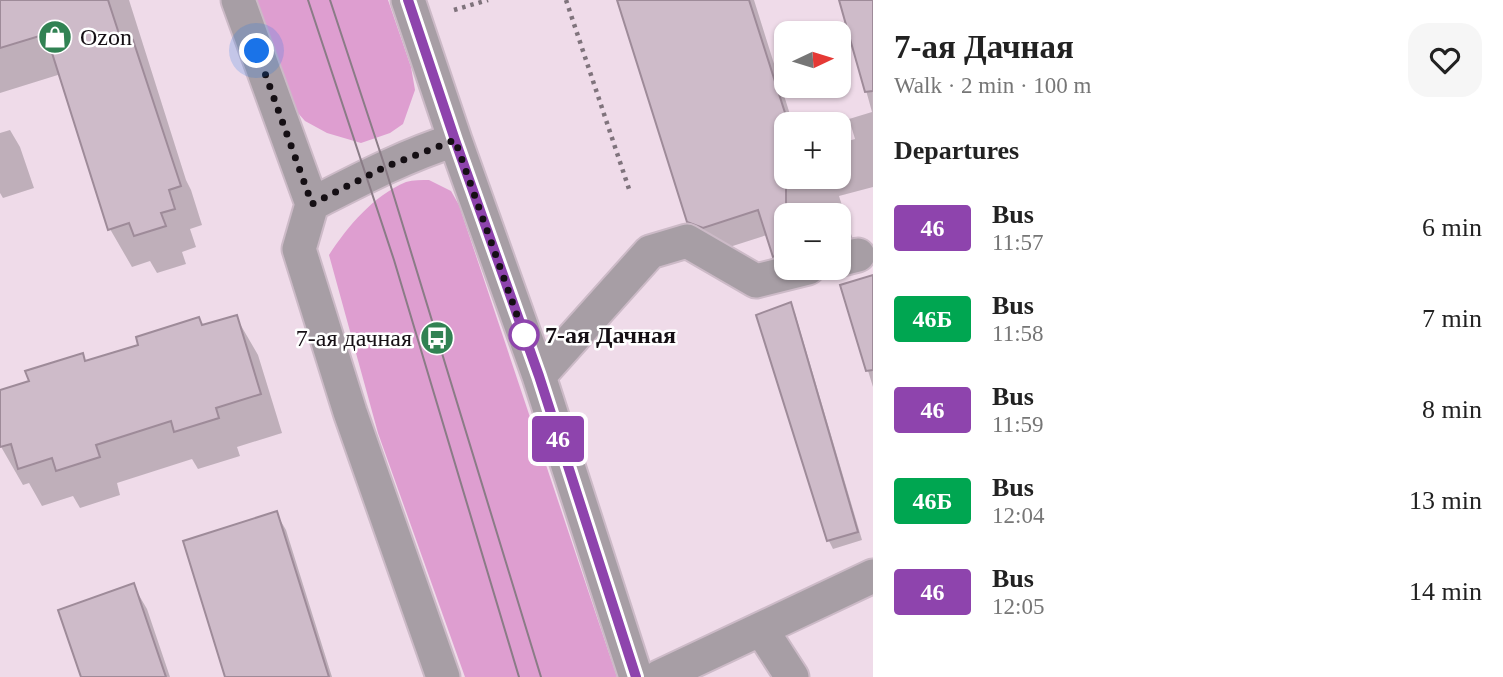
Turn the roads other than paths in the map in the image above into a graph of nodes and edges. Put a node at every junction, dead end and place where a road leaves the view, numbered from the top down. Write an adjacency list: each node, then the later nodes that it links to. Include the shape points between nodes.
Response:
1 (238, 0): 4 (street)
2 (408, 0): 3 (street)
3 (455, 140): 4 (street, via 385,167); 6 (street)
4 (312, 204): 9 (street, via 299,249 350,412)
5 (774, 276): 6 (street, via 756,281 687,241 650,252)
6 (539, 376): 10 (street)
7 (873, 576): 8 (street)
8 (761, 629): 11 (street); 12 (street)
9 (443, 677)
10 (636, 677)
11 (659, 677)
12 (792, 677)

